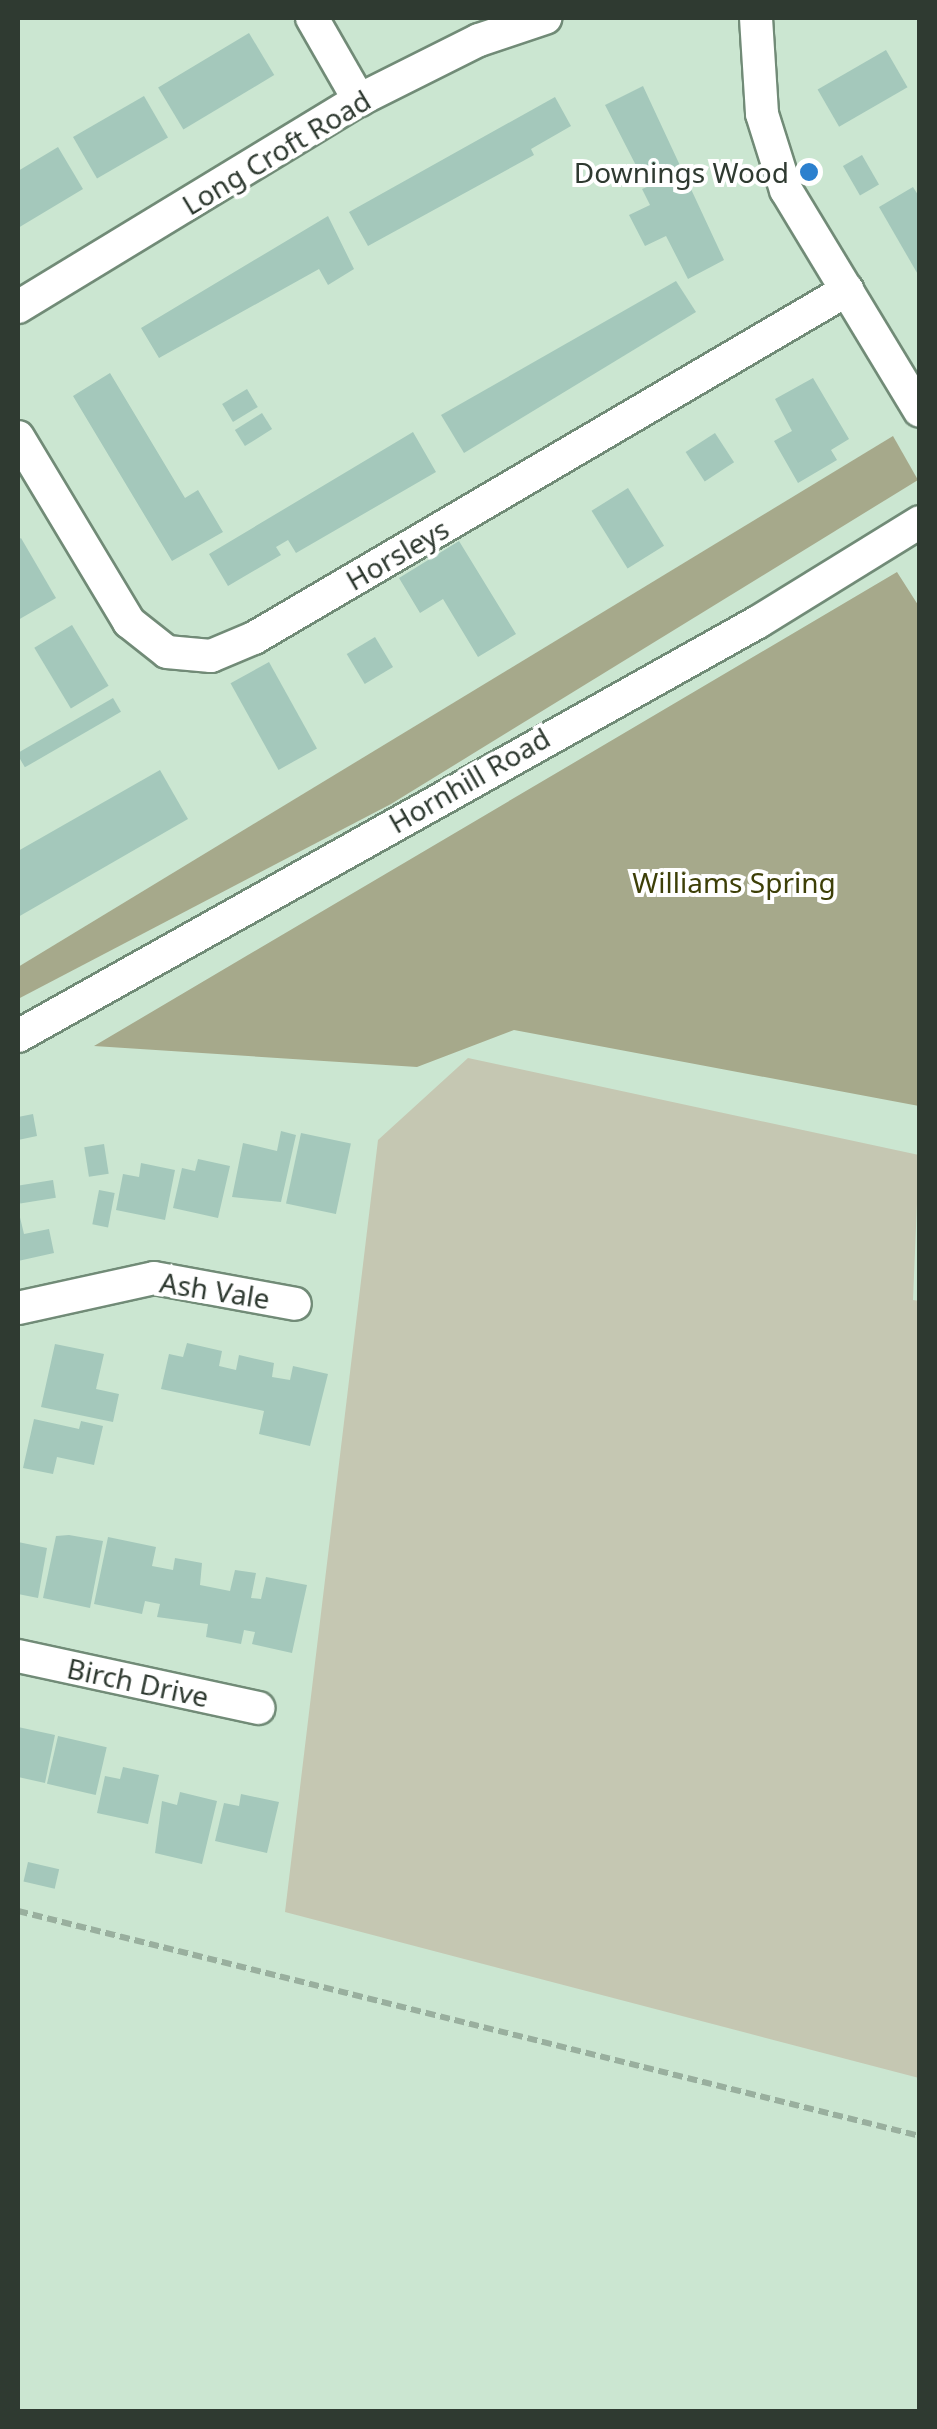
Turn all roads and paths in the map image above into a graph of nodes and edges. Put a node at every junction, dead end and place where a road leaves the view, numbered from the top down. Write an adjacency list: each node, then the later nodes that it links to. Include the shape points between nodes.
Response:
1 (312, 18): 4 (street)
2 (546, 18): 4 (street, Long Croft Road, via 480,40)
3 (756, 18): 5 (street, via 771,154)
4 (359, 100): 6 (street, Long Croft Road)
5 (846, 290): 7 (street); 8 (street, Horsleys, via 254,638 211,656 167,652 129,622)
6 (18, 307)
7 (920, 410)
8 (18, 437)
9 (920, 522): 10 (street, Hornhill Road, via 758,622)
10 (18, 1036)
11 (295, 1304): 12 (street, Ash Vale, via 154,1278)
12 (18, 1308)
13 (18, 1656): 14 (street, Birch Drive)
14 (258, 1708)
15 (18, 1911): 16 (path)
16 (920, 2136)

